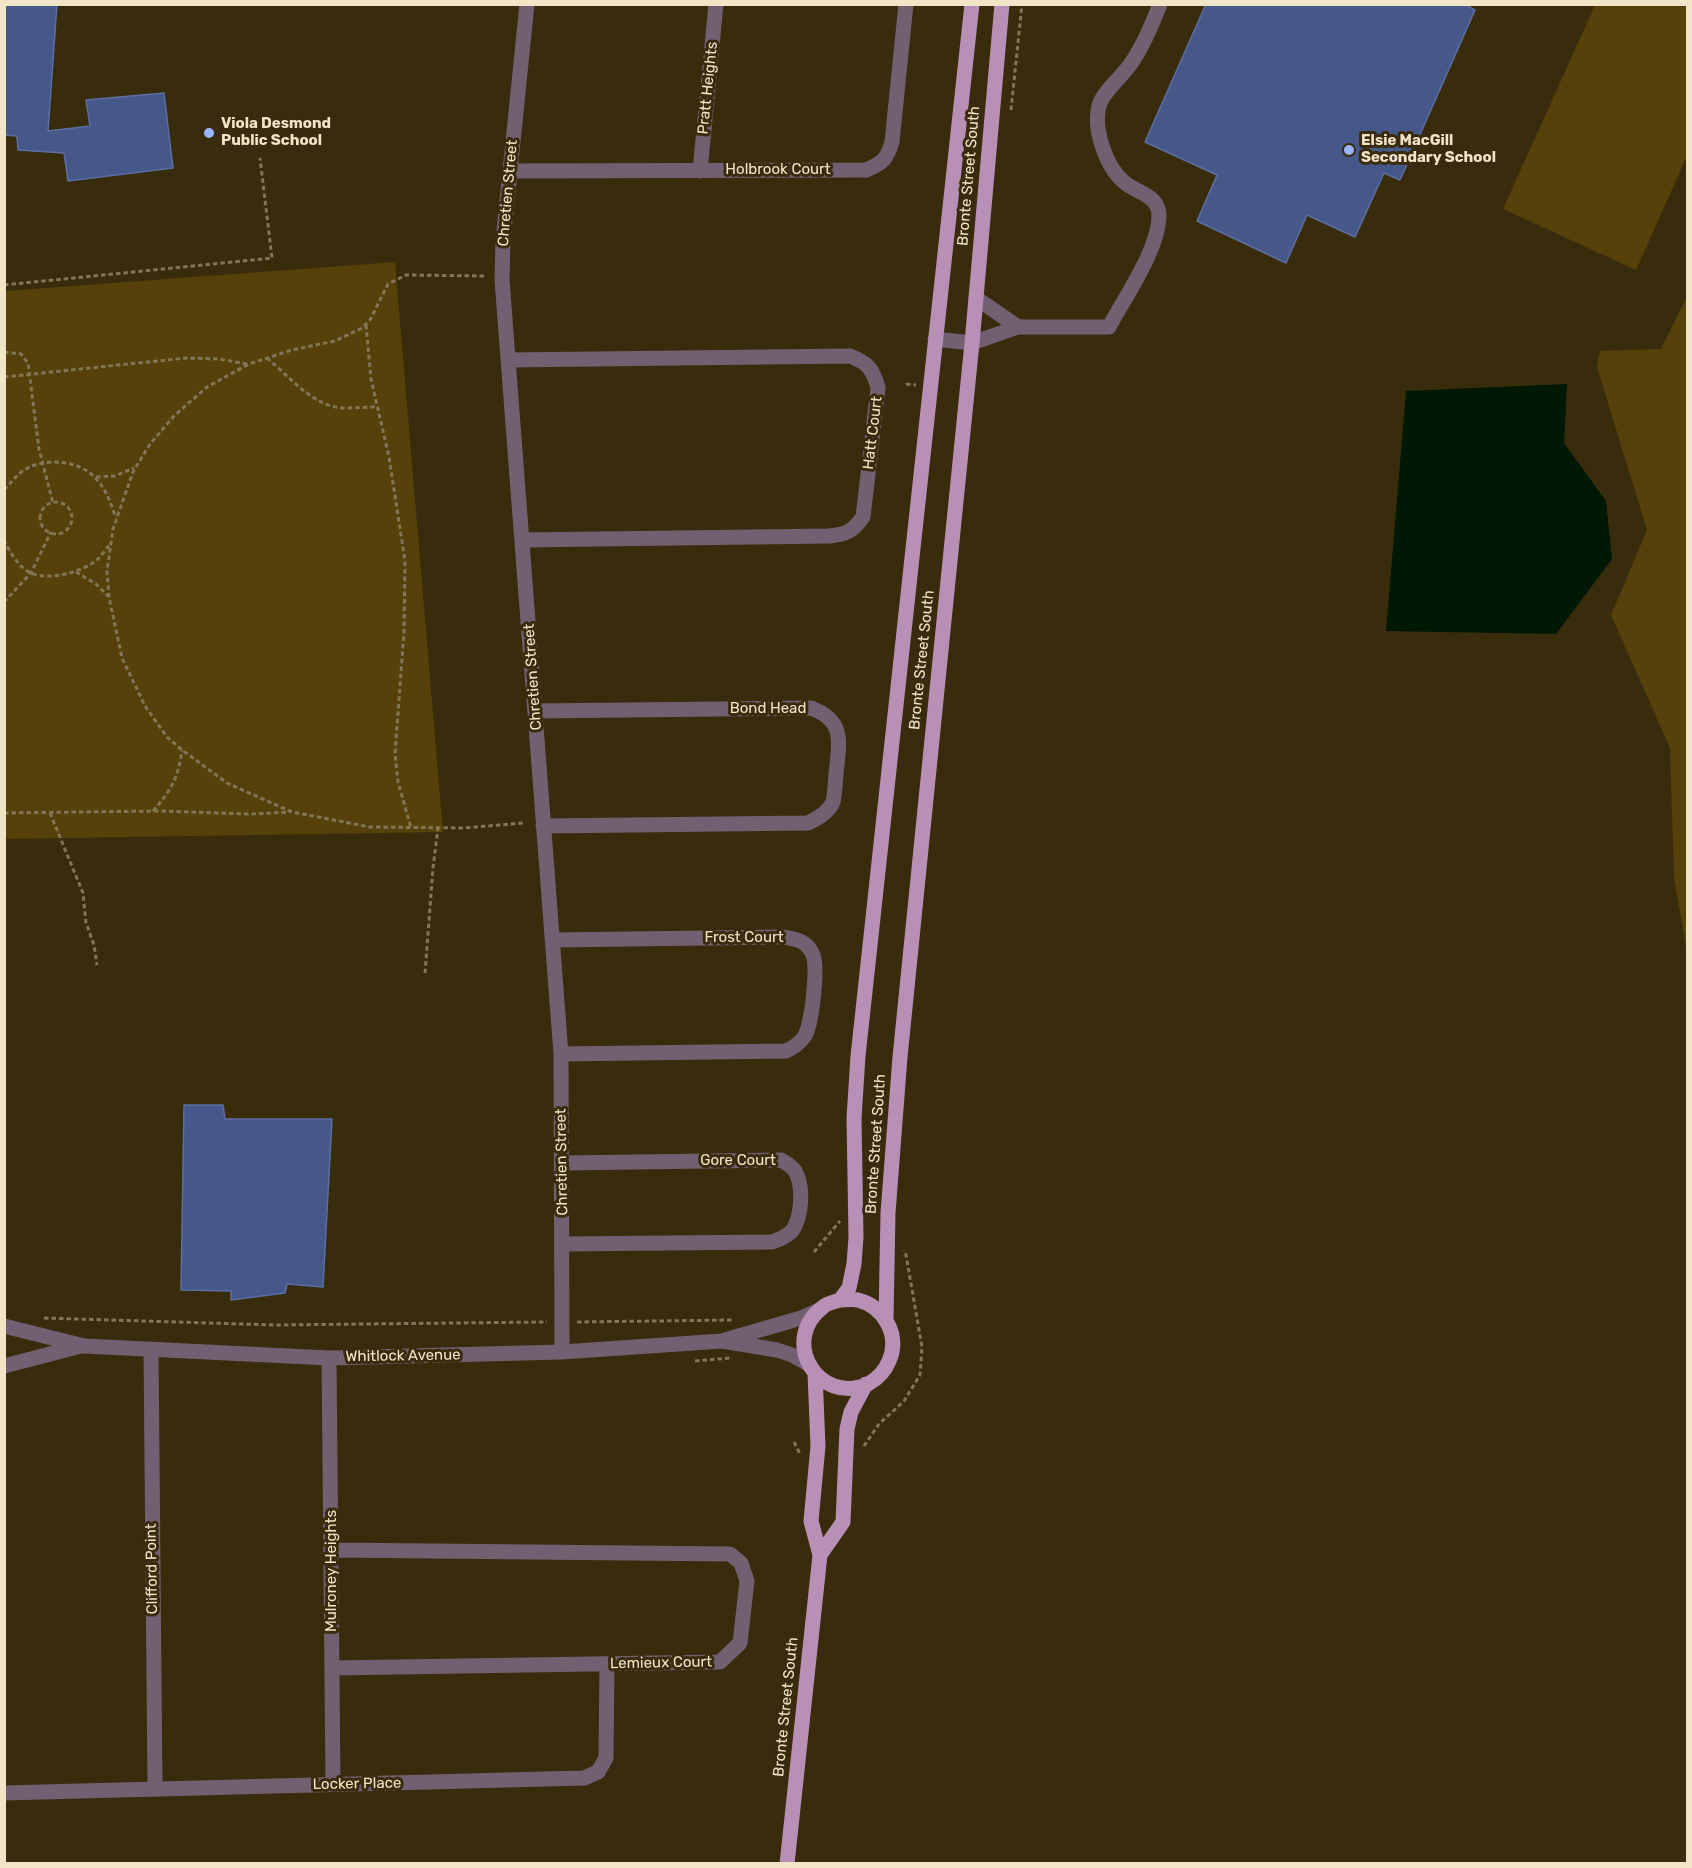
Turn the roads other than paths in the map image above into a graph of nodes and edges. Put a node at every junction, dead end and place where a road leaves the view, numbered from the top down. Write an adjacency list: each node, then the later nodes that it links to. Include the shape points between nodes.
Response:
1 (527, 4): 7 (street, Chretien Street)
2 (716, 4): 8 (street, Pratt Heights)
3 (906, 4): 8 (street, Holbrook Court, via 891,142 888,156 878,165 866,170)
4 (972, 4): 11 (main road, Bronte Street South)
5 (1002, 4): 9 (main road, Bronte Street South)
6 (1160, 4): 10 (street, via 1131,64 1099,106 1099,136 1108,162 1124,183 1147,194 1159,212 1157,234 1109,327)
7 (510, 171): 8 (street, Holbrook Court); 13 (street, Chretien Street, via 502,280)
8 (700, 171)
9 (976, 298): 10 (street); 12 (main road, Bronte Street South)
10 (1018, 327): 12 (street)
11 (935, 339): 12 (street); 21 (main road, Bronte Street South, via 858,1056 854,1118 856,1237 849,1288)
12 (972, 343): 23 (main road, Bronte Street South, via 900,1057 888,1213)
13 (509, 360): 14 (street, Chretien Street); 14 (street, Hatt Court, via 850,356 865,362 878,388 863,517 854,529 843,534)
14 (522, 540): 15 (street, Chretien Street)
15 (535, 711): 16 (street, Chretien Street); 16 (street, Bond Head, via 811,708 834,721 840,737 832,803 822,816 808,823)
16 (543, 826): 17 (street, Chretien Street)
17 (552, 940): 18 (street, Chretien Street); 18 (street, Frost Court, via 783,937 805,944 813,955 815,969 805,1036 786,1051)
18 (561, 1054): 19 (street, Chretien Street)
19 (562, 1163): 20 (street, Chretien Street); 20 (street, Gore Court, via 781,1160 794,1169 801,1195 792,1230 772,1242)
20 (563, 1245): 28 (street, Chretien Street)
21 (840, 1300): 22 (main road); 23 (main road, via 857,1300 873,1306)
22 (819, 1310): 25 (street, Whitlock Avenue); 31 (main road, via 803,1334 804,1353)
23 (886, 1319): 32 (main road, via 893,1352 886,1368)
24 (4, 1326): 26 (street, Whitlock Avenue)
25 (722, 1341): 28 (street, Whitlock Avenue); 31 (street, Whitlock Avenue, via 777,1350)
26 (84, 1346): 27 (street, Whitlock Avenue); 30 (street, Whitlock Avenue)
27 (151, 1349): 29 (street, Whitlock Avenue); 38 (street, Clifford Point)
28 (562, 1352): 29 (street, Whitlock Avenue)
29 (329, 1358): 33 (street, Mulroney Heights)
30 (4, 1366)
31 (812, 1369): 32 (main road, via 824,1382 841,1388); 34 (main road, Bronte Street South, via 818,1446 811,1521)
32 (866, 1384): 34 (main road, Bronte Street South, via 850,1412 847,1429 843,1522)
33 (332, 1550): 35 (street, Lemieux Court, via 730,1554 741,1563 747,1581 740,1643 720,1662); 36 (street, Mulroney Heights)
34 (820, 1555): 40 (main road, Bronte Street South)
35 (607, 1664): 36 (street, Lemieux Court); 37 (street, Locker Place, via 606,1758 598,1772 584,1778)
36 (332, 1668): 37 (street, Mulroney Heights)
37 (333, 1784): 38 (street, Locker Place)
38 (155, 1789): 39 (street, Locker Place)
39 (4, 1792)
40 (787, 1863)

